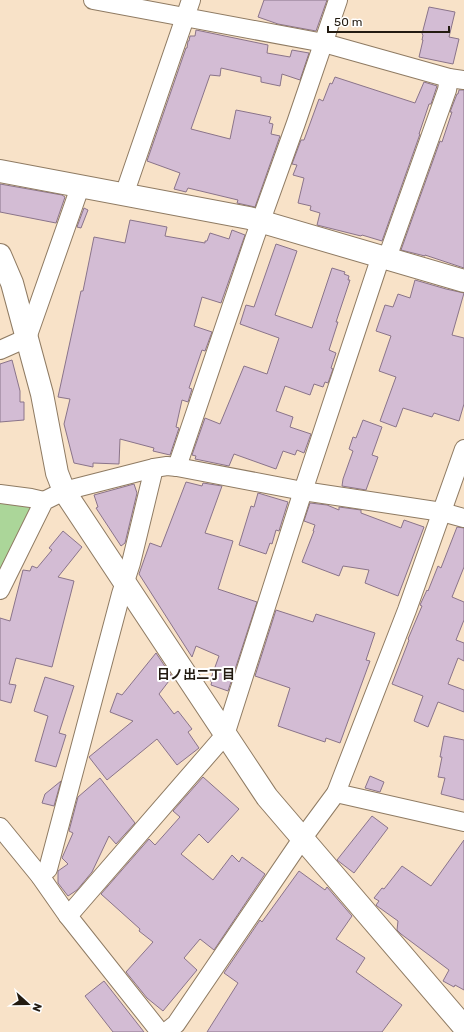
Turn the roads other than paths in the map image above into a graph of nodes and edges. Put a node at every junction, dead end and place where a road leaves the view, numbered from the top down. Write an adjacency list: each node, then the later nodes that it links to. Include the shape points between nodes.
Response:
1 (93, 0): 4 (street)
2 (191, 0): 4 (street)
3 (338, 0): 5 (street)
4 (185, 18): 5 (street); 9 (street)
5 (324, 43): 6 (street); 10 (street)
6 (460, 78): 12 (street, via 446,90)
7 (0, 171): 8 (street)
8 (80, 187): 9 (street); 14 (street)
9 (124, 195): 10 (street)
10 (260, 222): 12 (street); 17 (street)
11 (0, 255): 14 (street, via 12,282)
12 (384, 257): 13 (street); 20 (street)
13 (464, 281)
14 (27, 338): 15 (street); 19 (street, via 42,394 57,473)
15 (0, 350)
16 (464, 450): 23 (street)
17 (177, 467): 18 (street); 20 (street)
18 (154, 468): 19 (street); 25 (street)
19 (64, 491): 22 (street); 25 (street)
20 (303, 491): 23 (street); 27 (street)
21 (0, 494): 22 (street)
22 (44, 501): 26 (street)
23 (442, 512): 24 (street); 28 (street)
24 (464, 518)
25 (125, 581): 27 (street); 32 (street, via 48,869)
26 (0, 590)
27 (225, 735): 31 (street, via 267,797); 33 (street)
28 (336, 793): 29 (street); 31 (street)
29 (464, 822)
30 (0, 827): 32 (street)
31 (302, 838): 34 (street); 36 (street, via 176,1024)
32 (40, 876): 33 (street)
33 (68, 916): 35 (street)
34 (464, 1026)
35 (160, 1032)
36 (166, 1032)

